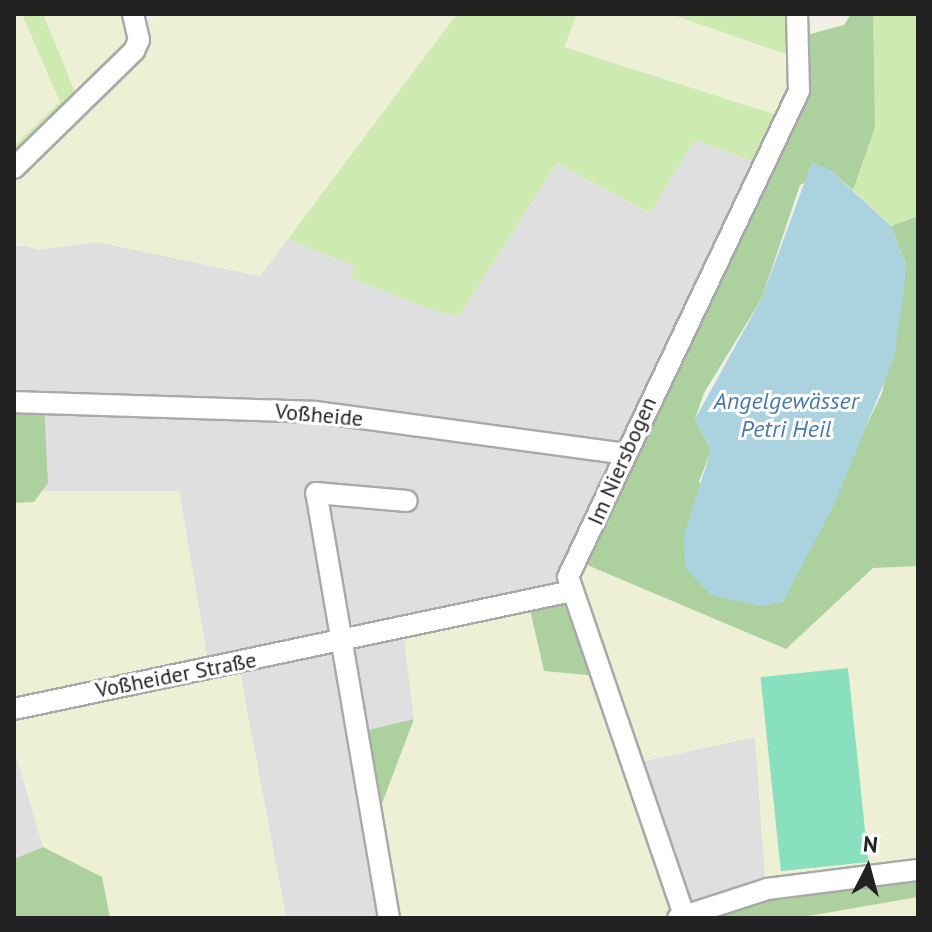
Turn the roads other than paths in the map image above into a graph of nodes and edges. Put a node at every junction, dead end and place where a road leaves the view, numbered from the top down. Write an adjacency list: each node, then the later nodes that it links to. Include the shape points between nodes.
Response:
1 (133, 14): 3 (street, via 139,40 134,51)
2 (797, 14): 5 (street, Im Niersbogen, via 799,91)
3 (14, 168)
4 (14, 402): 5 (street, Voßheide, via 316,412)
5 (621, 453): 7 (street, Im Niersbogen, via 568,577)
6 (407, 501): 8 (street, via 316,493)
7 (572, 591): 8 (street, Voßheider Straße); 11 (street, Im Niersbogen)
8 (338, 644): 9 (street, Voßheider Straße); 12 (street)
9 (14, 709)
10 (918, 870): 11 (street, via 801,883)
11 (681, 917)
12 (389, 918)

